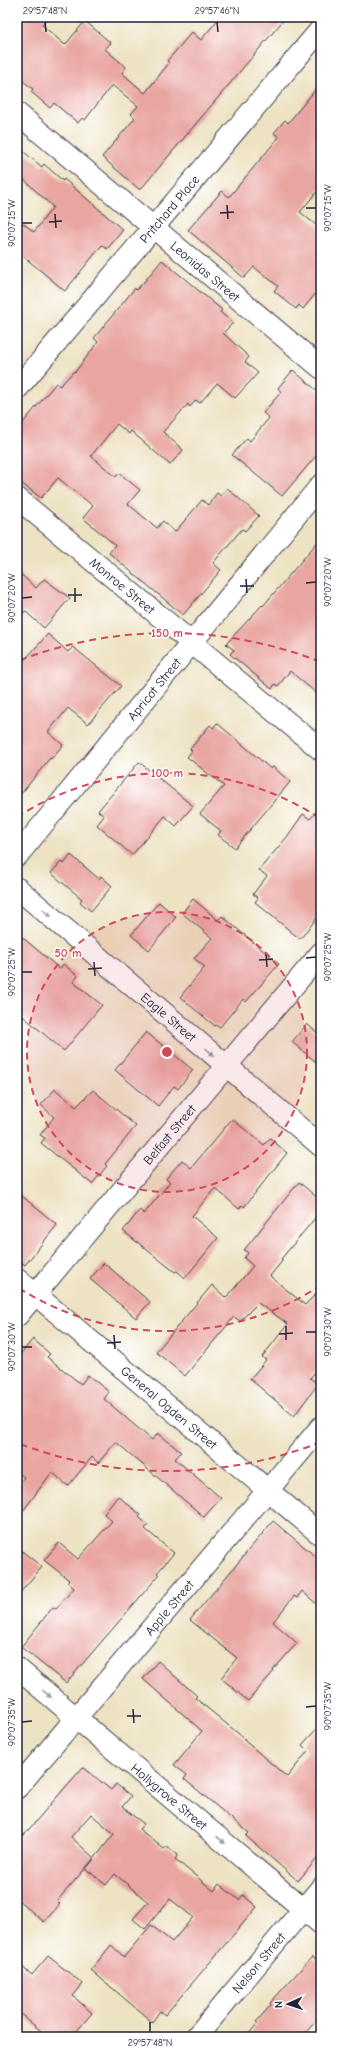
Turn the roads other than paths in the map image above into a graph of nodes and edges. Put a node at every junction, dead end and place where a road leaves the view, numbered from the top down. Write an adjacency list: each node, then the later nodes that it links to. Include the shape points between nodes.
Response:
1 (321, 29): 3 (street, Pritchard Place)
2 (17, 113): 3 (street, Leonidas Street)
3 (152, 228): 4 (street, Leonidas Street); 5 (street, Pritchard Place)
4 (321, 368)
5 (17, 389)
6 (321, 485): 8 (street, Apricot Street)
7 (17, 498): 8 (street, Monroe Street)
8 (192, 644): 9 (street, Monroe Street); 10 (street, Apricot Street)
9 (321, 750)
10 (17, 856)
11 (17, 888): 13 (street, Eagle Street, one-way to 13)
12 (321, 953): 13 (street, Belfast Street)
13 (226, 1066): 14 (street, Eagle Street); 16 (street, Belfast Street)
14 (321, 1146)
15 (17, 1279): 16 (street, General Ogden Street)
16 (35, 1294): 17 (street, Belfast Street); 19 (street, General Ogden Street)
17 (17, 1316)
18 (321, 1427): 19 (street, Apple Street)
19 (268, 1490): 20 (street, General Ogden Street); 22 (street, Apple Street)
20 (321, 1535)
21 (17, 1668): 22 (street, Hollygrove Street, one-way to 22)
22 (76, 1718): 23 (street, Apple Street); 25 (street, Hollygrove Street, one-way to 25)
23 (17, 1788)
24 (321, 1888): 25 (street, Nelson Street)
25 (303, 1909): 26 (street, Hollygrove Street); 27 (street, Nelson Street)
26 (321, 1924)
27 (196, 2037)

